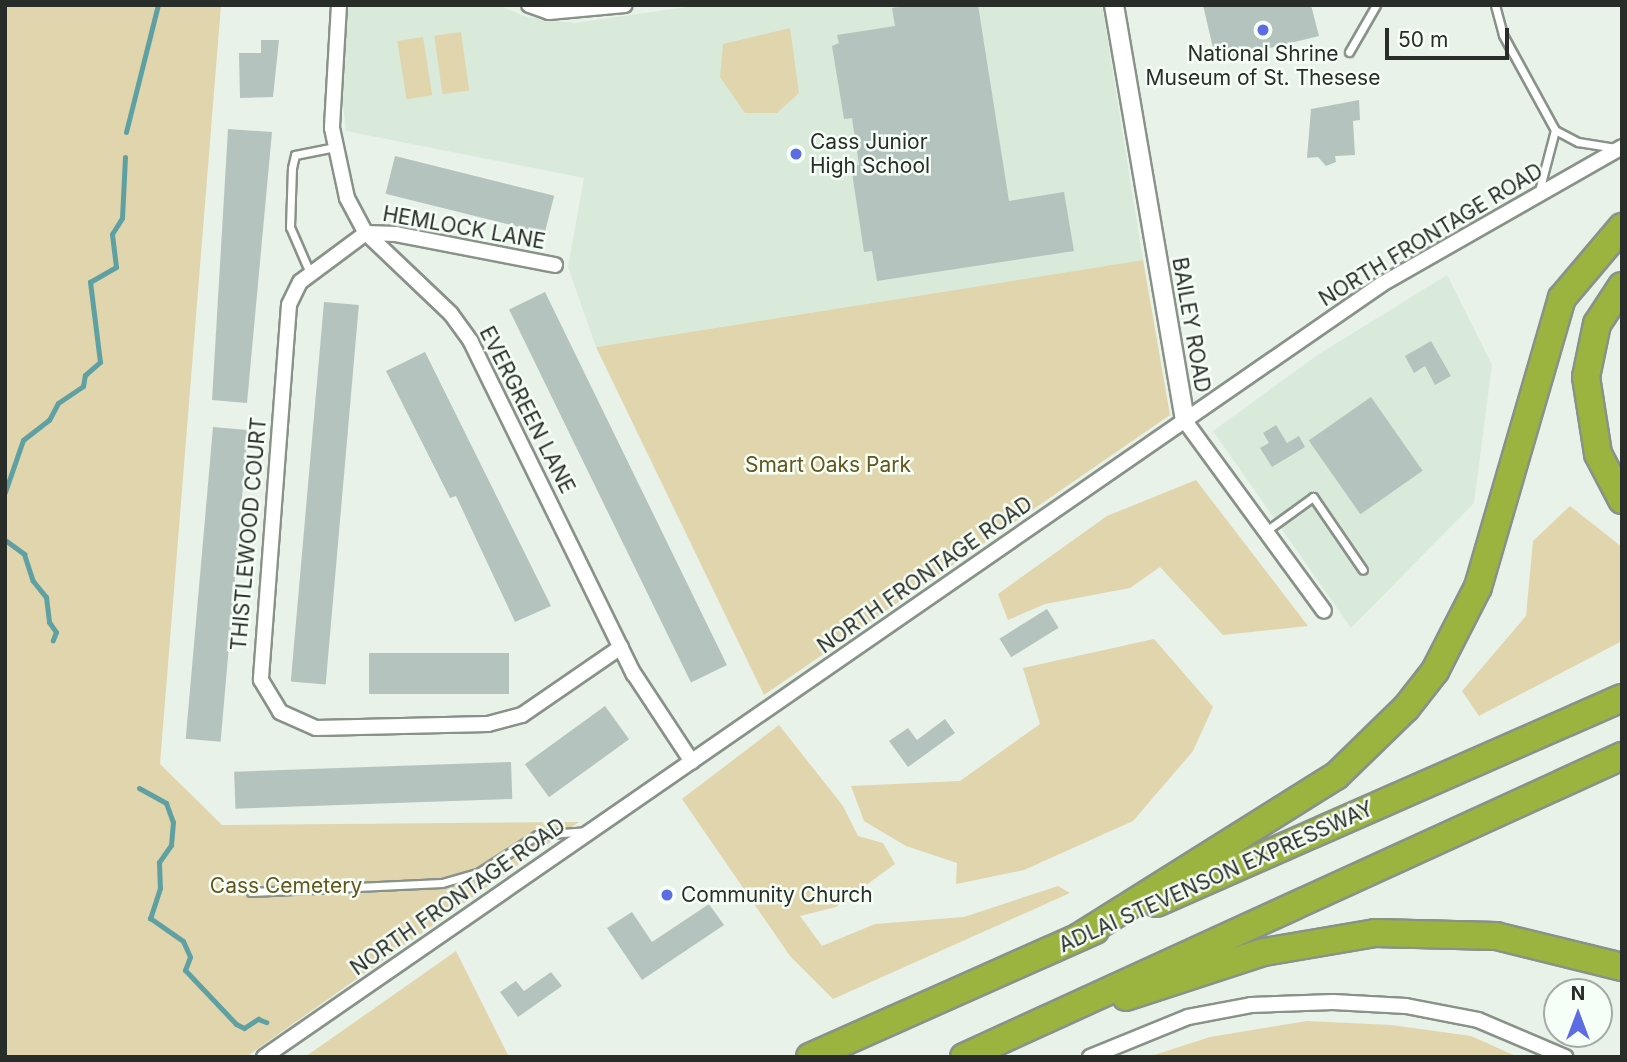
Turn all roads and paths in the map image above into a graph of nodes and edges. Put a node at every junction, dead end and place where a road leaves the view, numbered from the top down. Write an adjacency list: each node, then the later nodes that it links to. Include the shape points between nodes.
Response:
1 (339, 5): 10 (street, EVERGREEN LANE, via 332,83)
2 (529, 5): 3 (street, via 549,12)
3 (625, 5)
4 (1114, 5): 17 (street, BAILEY ROAD)
5 (1376, 5): 7 (lane)
6 (1495, 5): 8 (lane, via 1509,48)
7 (1349, 52)
8 (1555, 130): 9 (lane, via 1578,142); 11 (lane, via 1550,163)
9 (1621, 147): 11 (street, NORTH FRONTAGE ROAD)
10 (335, 148): 13 (street, EVERGREEN LANE, via 347,198); 15 (lane, via 295,155 292,168 290,228)
11 (1537, 195): 17 (street, NORTH FRONTAGE ROAD, via 1382,284)
12 (1622, 227): 28 (highway, via 1562,298 1478,587 1435,671 1406,708 1336,776)
13 (366, 233): 14 (street, HEMLOCK LANE, via 396,234); 15 (street, THISTLEWOOD COURT); 22 (street, EVERGREEN LANE, via 451,314 471,342)
14 (555, 265)
15 (310, 273): 22 (street, THISTLEWOOD COURT, via 289,305 259,661 268,698 296,723 316,728 488,724 522,715)
16 (1622, 286): 18 (highway, via 1597,324 1586,377 1598,454)
17 (1185, 421): 19 (street, BAILEY ROAD); 25 (street, NORTH FRONTAGE ROAD)
18 (1622, 500)
19 (1266, 531): 20 (lane, via 1313,497); 21 (street, BAILEY ROAD)
20 (1363, 570)
21 (1324, 611)
22 (621, 647): 25 (street, EVERGREEN LANE, via 646,697)
23 (1622, 698): 28 (highway, ADLAI STEVENSON EXPRESSWAY)
24 (1622, 756): 30 (highway)
25 (692, 762): 26 (street, NORTH FRONTAGE ROAD)
26 (590, 831): 27 (lane, via 537,835 478,873 442,883); 31 (street, NORTH FRONTAGE ROAD)
27 (251, 892)
28 (1079, 937): 32 (highway, ADLAI STEVENSON EXPRESSWAY)
29 (1622, 967): 30 (highway, via 1496,936 1375,933 1264,952)
30 (1027, 1027): 33 (highway)
31 (264, 1057)
32 (810, 1057)
33 (964, 1057)
34 (1090, 1057): 35 (street, via 1188,1017 1251,1004 1334,1002 1406,1006 1478,1020)
35 (1565, 1057)

